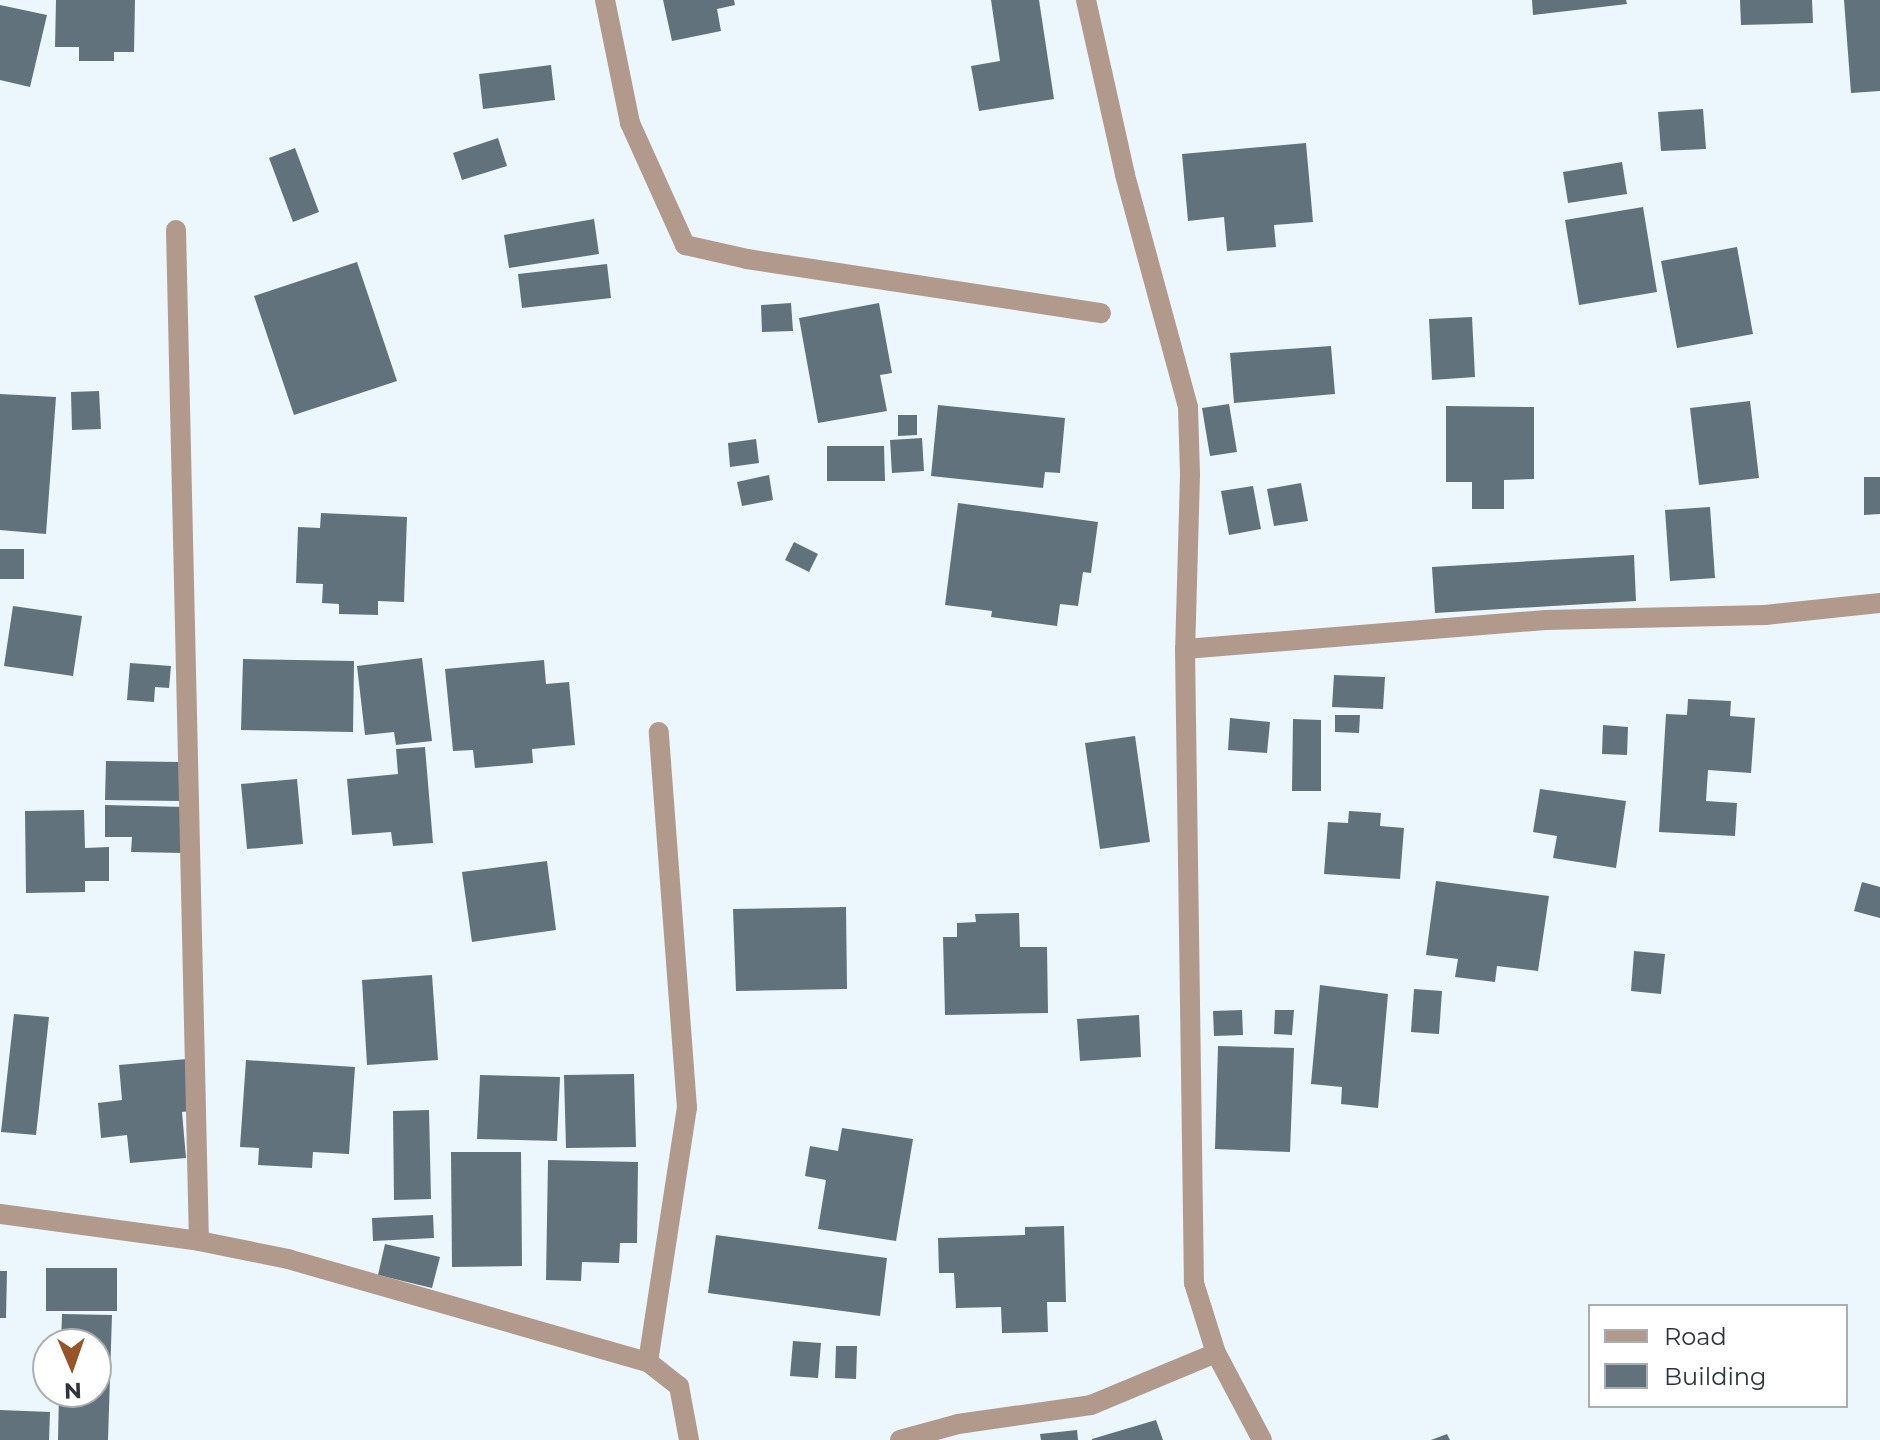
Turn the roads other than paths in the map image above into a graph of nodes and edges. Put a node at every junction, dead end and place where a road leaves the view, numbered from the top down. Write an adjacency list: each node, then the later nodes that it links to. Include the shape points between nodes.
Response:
1 (605, 0): 4 (street, via 630,123 685,245)
2 (1086, 0): 6 (street, via 1125,175 1188,407)
3 (176, 230): 9 (street)
4 (1101, 313)
5 (1880, 603): 6 (street, via 1765,615 1546,620)
6 (1185, 649): 10 (street, via 1194,1283)
7 (659, 732): 11 (street, via 687,1108)
8 (0, 1214): 9 (street)
9 (199, 1241): 11 (street, via 288,1259)
10 (1216, 1353): 13 (street, via 1091,1405 958,1424); 14 (street)
11 (648, 1362): 12 (street, via 679,1386)
12 (689, 1440)
13 (900, 1440)
14 (1262, 1440)

